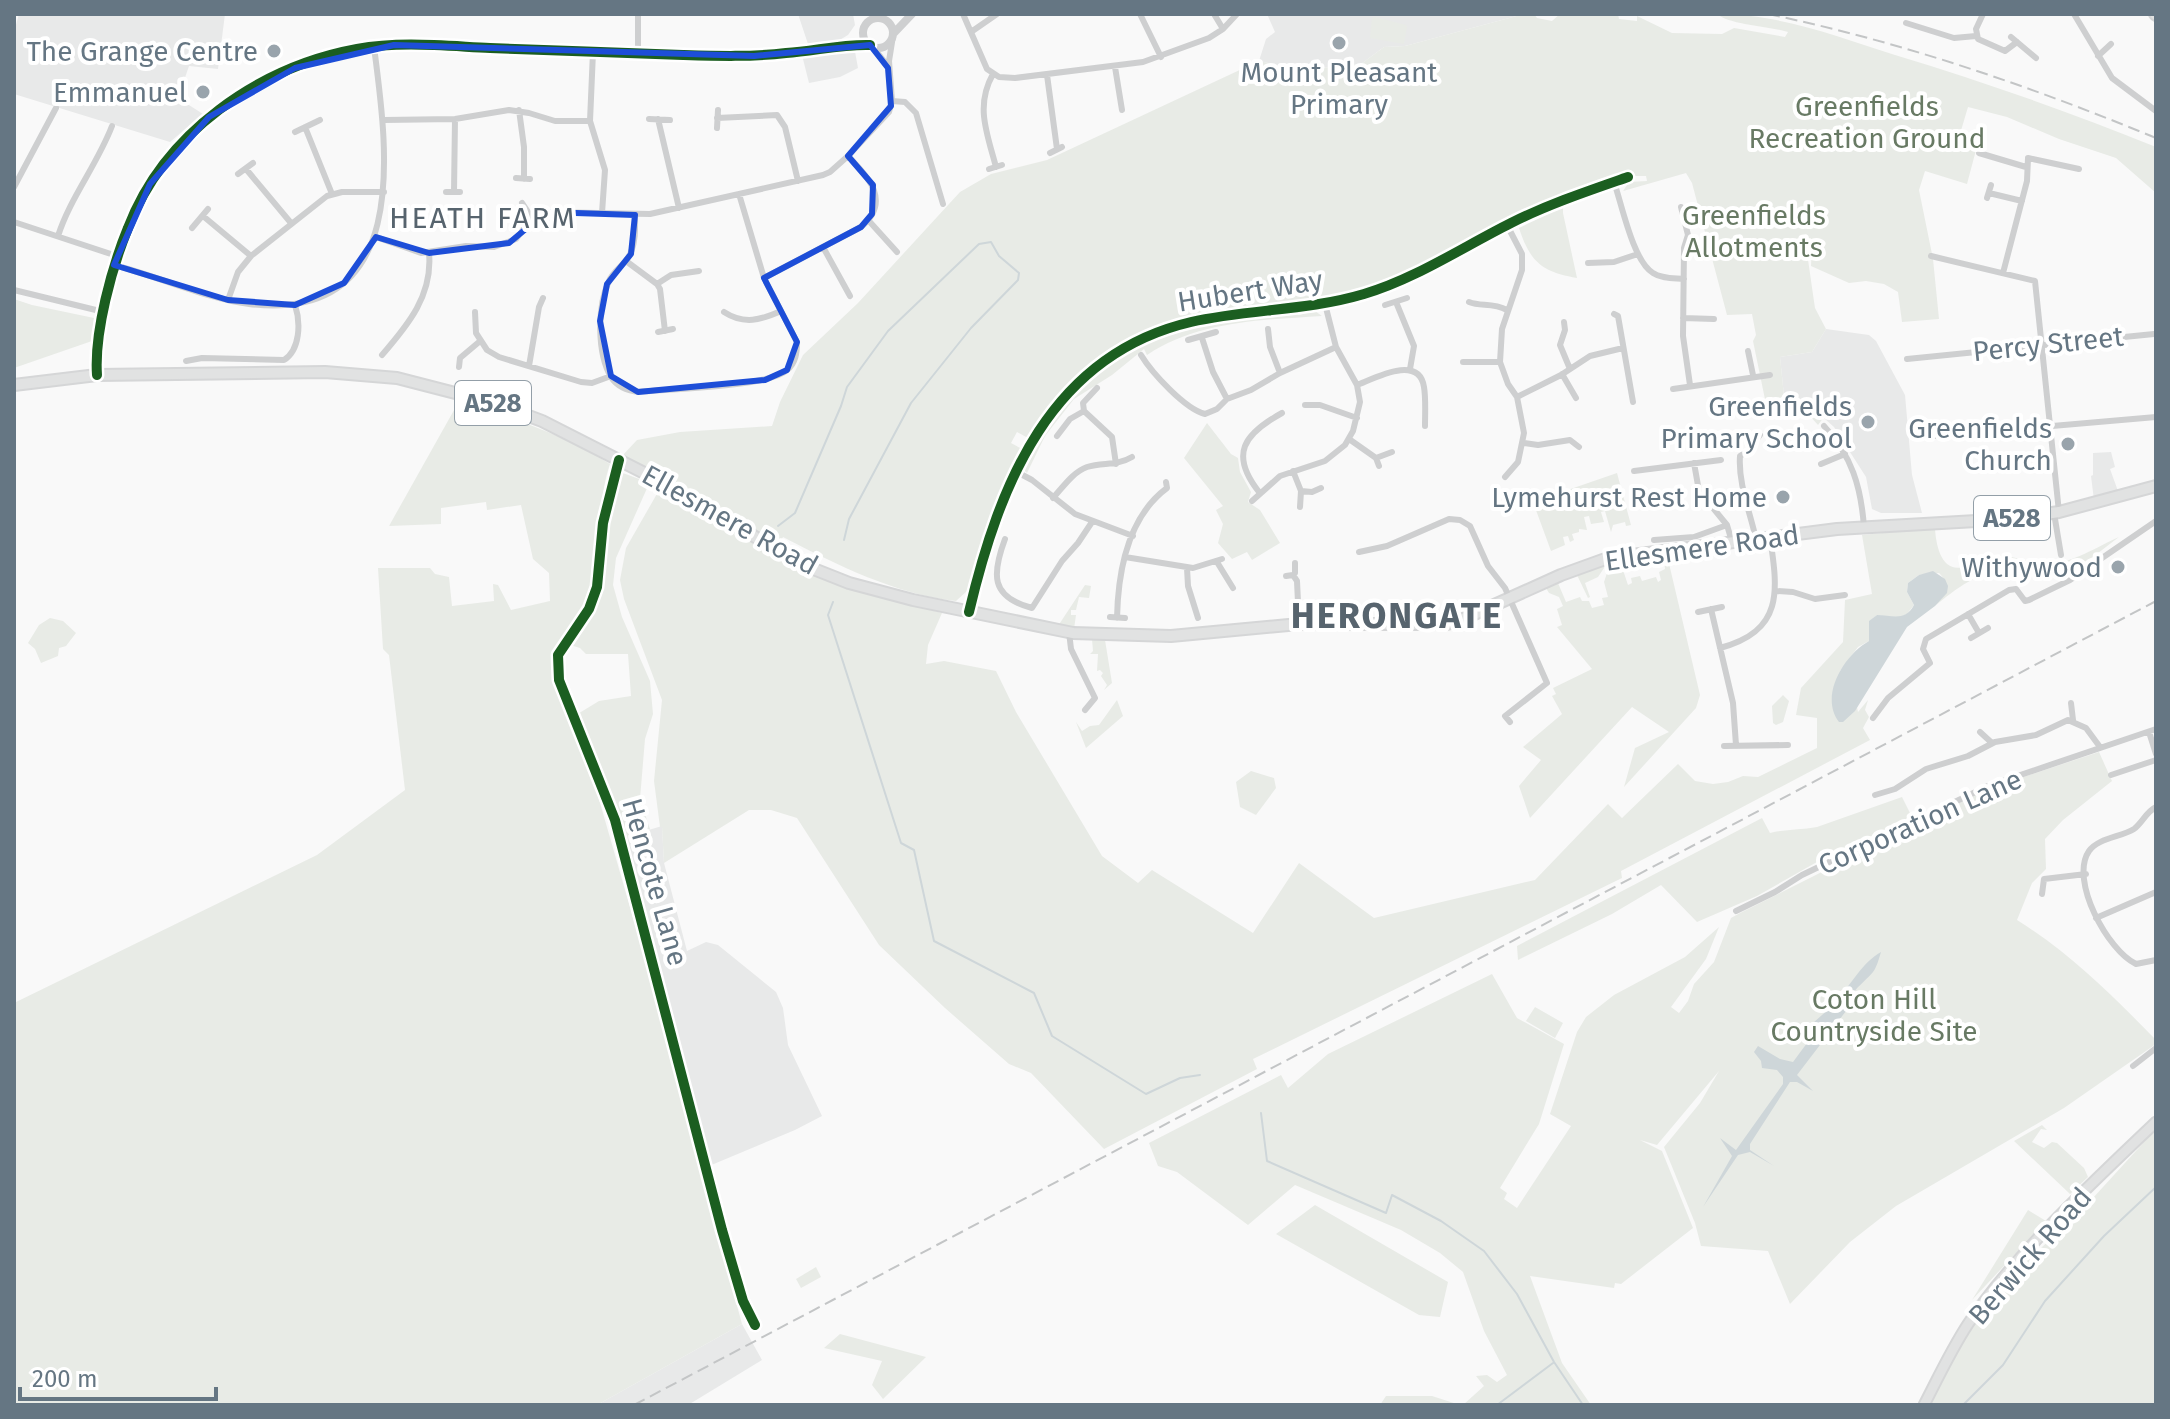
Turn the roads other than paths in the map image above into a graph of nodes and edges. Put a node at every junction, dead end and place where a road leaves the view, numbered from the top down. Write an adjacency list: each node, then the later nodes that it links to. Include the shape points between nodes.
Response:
1 (638, 14): 23 (street)
2 (862, 14): 13 (street)
3 (912, 14): 12 (street); 16 (street)
4 (963, 14): 15 (street)
5 (997, 14): 15 (street)
6 (1140, 14): 25 (street)
7 (1214, 14): 14 (street)
8 (1237, 14): 14 (street)
9 (1912, 14): 17 (street, via 1908,24 1954,38)
10 (1983, 14): 17 (street)
11 (2074, 14): 24 (street)
12 (881, 17): 13 (street); 16 (street, via 891,25)
13 (864, 27): 19 (street); 20 (street, via 864,38)
14 (1223, 29): 25 (street)
15 (971, 32): 29 (street)
16 (893, 36): 20 (street, via 883,47); 28 (street)
17 (1976, 36): 26 (street, via 2005,51 2014,40)
18 (2111, 44): 24 (street)
19 (843, 45): 20 (street); 23 (street, via 754,56)
20 (872, 46): 28 (street)
21 (374, 47): 22 (street); 42 (street); 95 (street, via 335,54 280,74 209,117 150,184)
22 (593, 52): 23 (street); 44 (street)
23 (638, 53)
24 (2098, 56): 35 (street, via 2117,83)
25 (1161, 57): 27 (street)
26 (2036, 58)
27 (1115, 67): 30 (street); 34 (street)
28 (888, 68): 31 (street)
29 (993, 74): 30 (street); 57 (street, via 983,110)
30 (1047, 75): 52 (street)
31 (892, 101): 54 (street, via 885,119); 72 (street, via 905,102 916,113)
32 (56, 108): 37 (street)
33 (519, 110): 38 (street); 44 (street, via 555,121); 63 (street)
34 (1121, 111)
35 (2156, 111)
36 (44, 114): 37 (street)
37 (52, 117): 66 (street)
38 (455, 119): 42 (street); 68 (street, via 457,192)
39 (649, 119): 40 (street)
40 (658, 119): 43 (street); 75 (street)
41 (320, 120): 46 (street)
42 (384, 120): 67 (street)
43 (670, 120)
44 (590, 121): 78 (street, via 605,170)
45 (112, 126): 49 (street)
46 (305, 127): 48 (street); 70 (street)
47 (717, 128): 64 (street, via 718,114 777,115)
48 (295, 132)
49 (108, 135): 50 (street); 87 (street)
50 (118, 138)
51 (1998, 147): 55 (street)
52 (1056, 150)
53 (1979, 153): 55 (street)
54 (848, 156): 64 (street, via 830,172); 82 (street, via 873,185)
55 (1995, 158): 58 (street)
56 (253, 163): 59 (street)
57 (996, 167)
58 (2026, 167): 60 (street, via 2028,158); 73 (street)
59 (246, 169): 61 (street); 84 (street)
60 (2079, 169)
61 (238, 174)
62 (1628, 177): 65 (street, Hubert Way)
63 (523, 179)
64 (798, 181): 71 (street)
65 (1614, 182): 85 (street, Hubert Way); 92 (street)
66 (14, 187)
67 (384, 192): 70 (street); 88 (street)
68 (446, 192)
69 (1989, 192): 73 (street)
70 (332, 194): 84 (street)
71 (739, 194): 75 (street); 100 (street)
72 (943, 198)
73 (2022, 201): 99 (street)
74 (522, 203): 81 (street)
75 (679, 208): 79 (street)
76 (208, 209): 80 (street)
77 (1685, 210): 101 (street)
78 (602, 213): 79 (street); 81 (street, via 546,212)
79 (635, 215): 96 (street, via 634,245)
80 (203, 216): 86 (street); 93 (street)
81 (532, 218): 91 (street, via 509,243)
82 (869, 221): 89 (street); 90 (street)
83 (14, 222): 87 (street)
84 (291, 223): 93 (street)
85 (1507, 225): 109 (street, Hubert Way, via 1396,283); 114 (street, via 1522,254 1522,270)
86 (192, 228)
87 (58, 236): 95 (street)
88 (376, 237): 91 (street); 110 (street, via 344,283)
89 (895, 246)
90 (823, 247): 100 (street); 104 (street)
91 (429, 253): 134 (street, via 425,292)
92 (1638, 254): 97 (street); 101 (street, via 1652,273)
93 (251, 256): 107 (street, via 238,272)
94 (1931, 256): 99 (street)
95 (115, 260): 107 (street); 116 (street)
96 (626, 261): 102 (street); 154 (street, via 611,275 602,302 602,342)
97 (1588, 263)
98 (693, 269): 102 (street)
99 (2003, 273): 135 (street, via 2035,281)
100 (764, 278): 115 (street)
101 (1684, 279): 122 (street)
102 (657, 284): 127 (street)
103 (14, 290): 116 (street)
104 (850, 296)
105 (543, 298): 113 (street)
106 (1407, 298): 108 (street)
107 (228, 300): 110 (street)
108 (1396, 302): 111 (street); 147 (street, via 1414,346)
109 (1325, 304): 136 (street); 188 (street, Hubert Way, via 1190,322 1127,347 1084,377 1054,408)
110 (295, 305): 142 (street, via 298,332 293,353 284,360 193,355)
111 (1385, 305)
112 (529, 306): 113 (street)
113 (539, 307): 145 (street)
114 (1507, 310): 119 (street, via 1472,303); 144 (street)
115 (781, 311): 121 (street, via 751,321); 154 (street, via 797,353 776,377 638,392)
116 (104, 312): 151 (street)
117 (475, 312): 133 (street)
118 (724, 312): 121 (street)
119 (1477, 313)
120 (1614, 314): 137 (street)
121 (733, 318): 124 (street)
122 (1683, 318): 123 (street); 157 (street)
123 (1714, 319)
124 (730, 326)
125 (1567, 328): 148 (street, via 1560,345)
126 (1268, 329): 149 (street)
127 (666, 331)
128 (1216, 332): 130 (street)
129 (2154, 334): 135 (street, Percy Street)
130 (1202, 338): 132 (street); 163 (street)
131 (384, 340): 134 (street)
132 (1188, 340)
133 (479, 342): 143 (street); 145 (street, via 492,354)
134 (391, 345): 139 (street)
135 (2042, 345): 146 (street, Percy Street, via 1911,358); 172 (street)
136 (1336, 347): 149 (street); 156 (street)
137 (1623, 348): 148 (street, via 1598,353); 164 (street)
138 (1748, 351): 152 (street)
139 (382, 355)
140 (1141, 355): 163 (street, via 1198,412 1213,412)
141 (1467, 359): 144 (street)
142 (186, 361)
143 (456, 362)
144 (1500, 362): 161 (street)
145 (529, 366): 154 (street, via 581,382)
146 (1916, 368)
147 (1410, 369): 156 (street); 171 (street, via 1423,381)
148 (1570, 369): 150 (street)
149 (1280, 373): 163 (street)
150 (1562, 374): 161 (street); 162 (street)
151 (97, 375): 155 (main road, Ellesmere Road / A528); 183 (main road, Ellesmere Road / A528, via 293,372 397,378 530,416)
152 (1753, 375): 153 (street); 157 (street)
153 (1770, 375)
154 (611, 376)
155 (14, 385)
156 (1357, 385): 170 (street)
157 (1690, 385): 159 (street)
158 (1097, 388): 168 (street, via 1083,403)
159 (1673, 389)
160 (1314, 396): 165 (street)
161 (1517, 397): 178 (street)
162 (1576, 398)
163 (1227, 399)
164 (1633, 402)
165 (1314, 404): 166 (street); 170 (street)
166 (1305, 405)
167 (1272, 407): 196 (street, via 1279,414 1256,429 1243,454 1245,473)
168 (1084, 411): 174 (street); 187 (street, via 1112,437)
169 (2156, 417): 172 (street)
170 (1357, 418): 177 (street)
171 (1425, 426)
172 (2049, 427): 175 (street); 200 (street)
173 (1760, 435): 208 (street, via 1740,456 1739,465)
174 (1057, 436)
175 (1935, 436)
176 (1823, 438): 181 (street, via 1826,429)
177 (1349, 439): 180 (street, via 1377,462); 189 (street, via 1325,461)
178 (1524, 443): 179 (street, via 1575,439); 191 (street, via 1518,462)
179 (1579, 447)
180 (1392, 452)
181 (1845, 454): 185 (street); 204 (street, via 1860,488)
182 (1132, 457): 187 (street)
183 (619, 460): 226 (main road, Ellesmere Road / A528, via 801,564 876,591); 271 (street, Hencote Lane, via 603,523 597,587 589,609 558,655 559,680 615,820 722,1230)
184 (1722, 460): 186 (street)
185 (1824, 460)
186 (1694, 463): 190 (street); 203 (street, via 1699,491)
187 (1116, 464): 197 (street, via 1078,472)
188 (1015, 471): 197 (street); 226 (street, Hubert Way, via 988,535)
189 (1293, 471): 195 (street); 196 (street)
190 (1634, 471)
191 (1506, 472)
192 (1166, 482): 205 (street)
193 (2156, 486): 200 (main road, Ellesmere Road / A528)
194 (1321, 488): 195 (street)
195 (1301, 491): 199 (street)
196 (1259, 492): 198 (street)
197 (1053, 498): 202 (street)
198 (1252, 501)
199 (1300, 507)
200 (2056, 512): 204 (main road, Ellesmere Road / A528); 212 (street)
201 (2156, 521): 228 (street, via 2070,580 2025,601 2013,589)
202 (1092, 522): 205 (street); 222 (street)
203 (1727, 525): 209 (street, Ellesmere Road, via 1694,537); 210 (street)
204 (1864, 527): 206 (main road, Ellesmere Road / A528)
205 (1133, 536): 213 (street)
206 (1770, 537): 208 (main road, Ellesmere Road / A528); 217 (street)
207 (1005, 539): 222 (street, via 998,585 1010,600)
208 (1756, 539): 210 (main road, Ellesmere Road / A528)
209 (1654, 540)
210 (1732, 542): 220 (main road, Ellesmere Road / A528, via 1608,558)
211 (1359, 552): 220 (street, via 1387,546 1449,519 1465,522)
212 (2061, 555)
213 (1125, 557): 215 (street); 230 (street, via 1113,618)
214 (1295, 563): 231 (street, via 1290,576 1297,581)
215 (1187, 568): 216 (street, via 1220,560); 229 (street)
216 (1233, 588)
217 (1777, 591): 219 (street, via 1807,599); 236 (street, via 1761,627)
218 (1845, 595): 219 (street)
219 (1833, 597): 224 (street)
220 (1510, 600): 231 (main road, Ellesmere Road / A528, via 1447,624); 237 (street)
221 (1722, 607): 223 (street)
222 (1032, 608): 225 (street)
223 (1711, 609): 227 (street); 236 (street)
224 (1835, 609)
225 (1042, 611)
226 (969, 612): 233 (main road, Ellesmere Road / A528)
227 (1698, 612)
228 (1968, 614): 234 (street); 244 (street, via 1926,639 1923,649 1930,663 1875,714)
229 (1195, 617)
230 (1125, 618)
231 (1299, 624): 233 (main road, Ellesmere Road / A528, via 1171,636)
232 (1988, 628): 234 (street)
233 (1069, 632): 240 (street, via 1071,649)
234 (1979, 633): 235 (street)
235 (1971, 638)
236 (1720, 648): 251 (street, via 1734,705)
237 (1547, 683): 238 (street); 243 (street)
238 (1552, 694)
239 (1104, 695): 240 (street)
240 (1095, 698): 242 (street)
241 (2071, 703): 245 (street)
242 (1085, 710)
243 (1505, 716)
244 (1887, 717)
245 (2073, 720): 250 (street, via 2029,737); 254 (street)
246 (2152, 731): 254 (street, Corporation Lane); 255 (street)
247 (1782, 732): 249 (street)
248 (1980, 732): 250 (street)
249 (1780, 743): 251 (street); 252 (street)
250 (1992, 743): 259 (street, via 1926,769)
251 (1736, 745): 253 (street)
252 (1788, 745)
253 (1724, 746)
254 (2100, 747): 265 (street, Corporation Lane, via 1988,786)
255 (2156, 754)
256 (2156, 760): 257 (street)
257 (2111, 775)
258 (1882, 782): 259 (street)
259 (1888, 792): 260 (street)
260 (1875, 795)
261 (2156, 807): 262 (street, via 2135,828 2092,847)
262 (2086, 874): 264 (street, via 2044,879); 266 (street)
263 (2156, 892): 266 (street)
264 (2042, 894)
265 (1736, 911)
266 (2096, 918): 267 (street, via 2126,959 2136,964)
267 (2156, 960)
268 (2156, 1048): 269 (street)
269 (2133, 1066)
270 (2156, 1122): 272 (main road, Berwick Road, via 2000,1284 1968,1324)
271 (755, 1325)
272 (1924, 1405)

